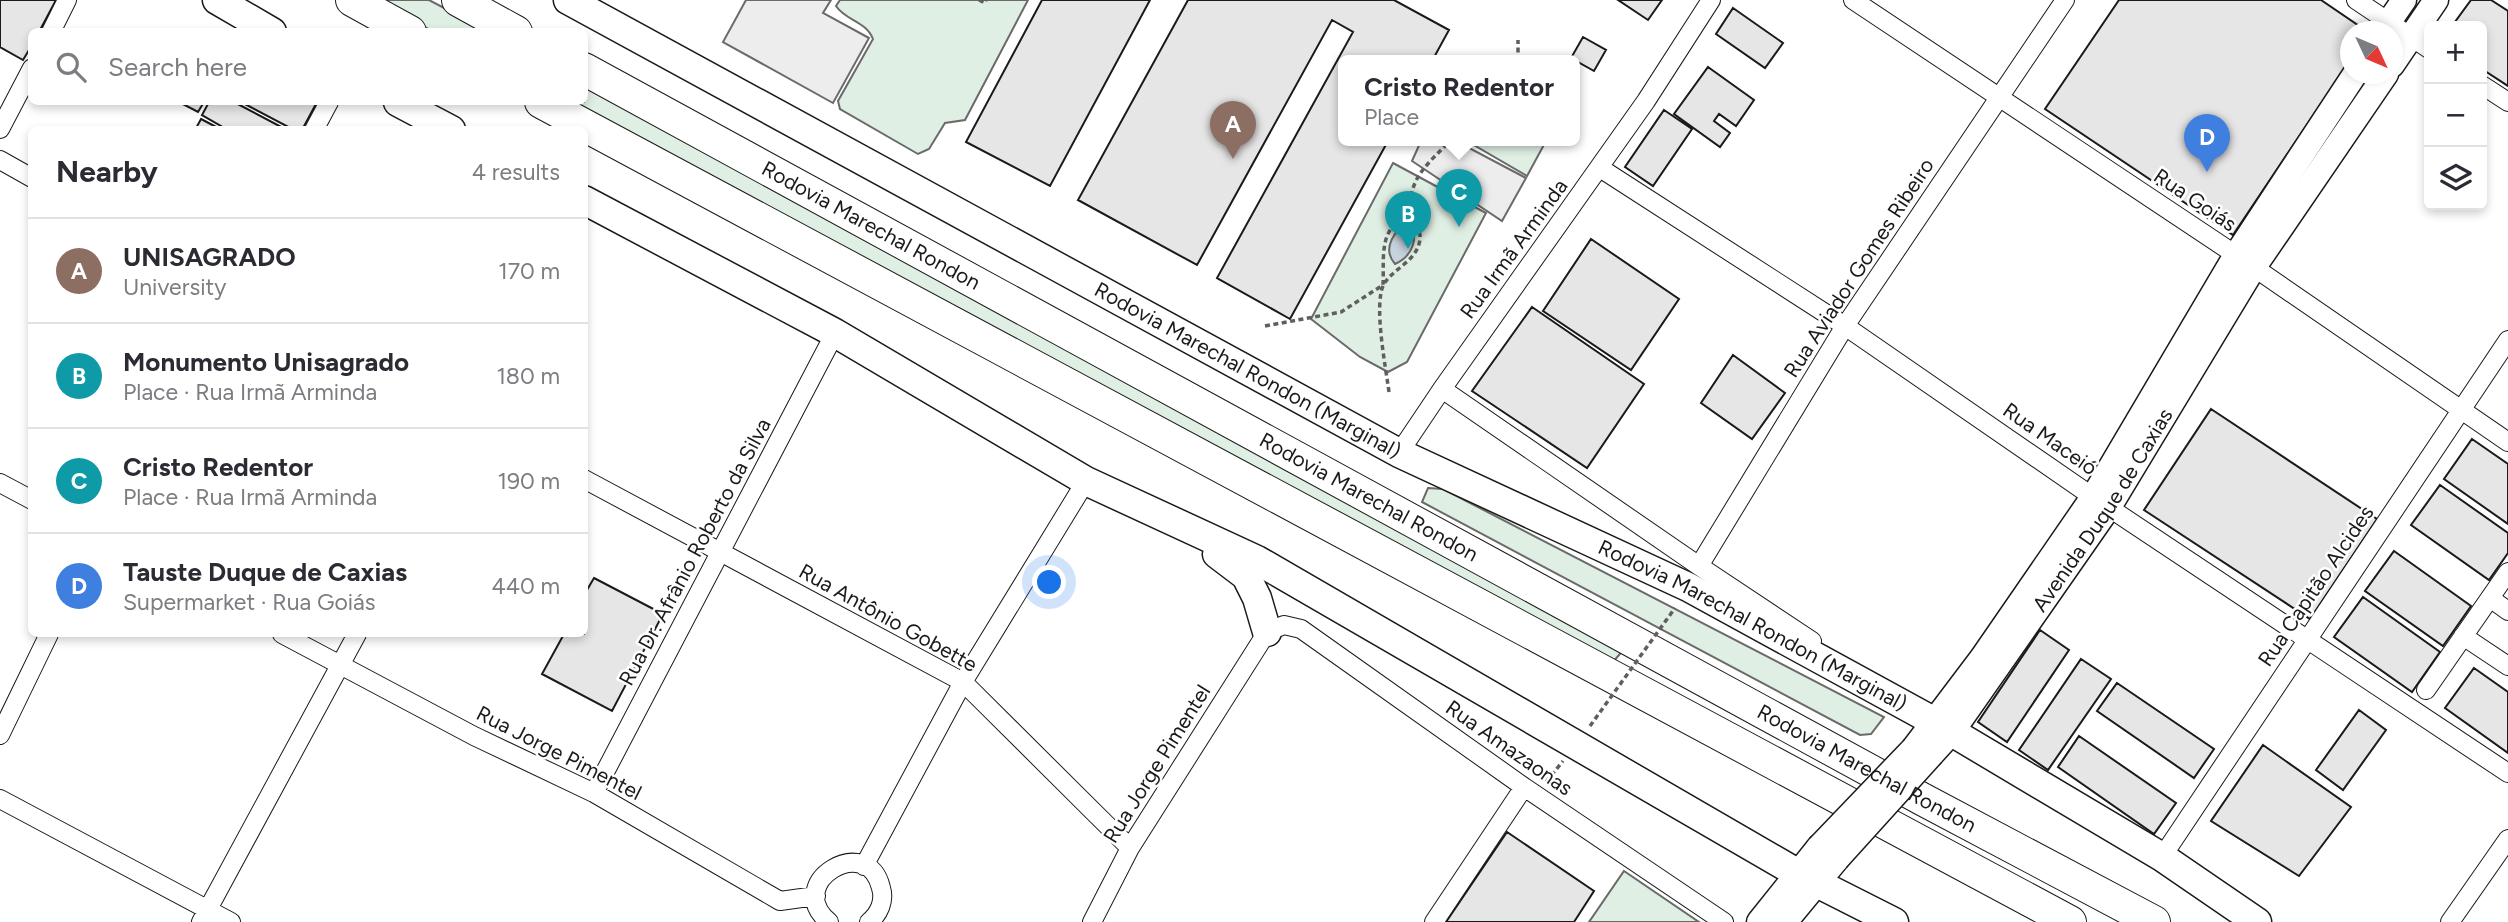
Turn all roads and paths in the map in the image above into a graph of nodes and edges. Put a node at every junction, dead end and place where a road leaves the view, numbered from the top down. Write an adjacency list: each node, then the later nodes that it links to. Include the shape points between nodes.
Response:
1 (67, 0): 16 (street)
2 (217, 0): 17 (highway)
3 (352, 0): 18 (highway)
4 (458, 0): 19 (highway)
5 (568, 0): 56 (highway, Rodovia Marechal Rondon (Marginal))
6 (979, 0): 7 (path)
7 (986, 0)
8 (1711, 0): 42 (street, Rua Irmã Arminda)
9 (1853, 0): 30 (street, Rua Goiás)
10 (2065, 0): 30 (street, Rua Aviador Gomes Ribeiro)
11 (2356, 0): 14 (street)
12 (2404, 0): 15 (main road)
13 (2436, 0): 22 (main road)
14 (2379, 21)
15 (2389, 21)
16 (53, 28)
17 (265, 28)
18 (403, 28)
19 (509, 28)
20 (2403, 35): 22 (street)
21 (1518, 40): 23 (path)
22 (2420, 43): 24 (main road)
23 (1518, 55)
24 (2403, 56)
25 (588, 71): 103 (highway, Rodovia Marechal Rondon)
26 (28, 76): 39 (street)
27 (2349, 84): 46 (main road, Avenida Duque de Caxias)
28 (2378, 84): 46 (main road, Avenida Duque de Caxias)
29 (2487, 88): 31 (street)
30 (1998, 97): 46 (street, Rua Goiás); 49 (street, Rua Aviador Gomes Ribeiro)
31 (2508, 102)
32 (327, 105): 35 (street)
33 (404, 105): 36 (highway)
34 (547, 105): 37 (highway, Rodovia Marechal Rondon)
35 (316, 126)
36 (443, 126)
37 (586, 126)
38 (588, 127): 102 (highway, Rodovia Marechal Rondon)
39 (0, 129)
40 (1445, 146): 45 (path, via 1418,173)
41 (0, 160): 43 (street)
42 (1600, 167): 49 (street, Rua Maceió); 52 (street, Rua Irmã Arminda)
43 (28, 176)
44 (588, 206): 50 (highway)
45 (1412, 214): 47 (path, via 1389,232); 47 (path, via 1420,232 1419,246)
46 (2245, 261): 54 (street, Rua Goiás); 61 (main road, Avenida Duque de Caxias)
47 (1383, 285): 48 (path, via 1341,312); 53 (path, via 1382,348)
48 (1265, 326)
49 (1845, 326): 61 (street, Rua Maceió); 64 (street, Rua Aviador Gomes Ribeiro)
50 (835, 333): 58 (highway); 63 (street, Rua Dr. Afrânio Roberto da Silva)
51 (2508, 340): 54 (street, Rua Capitão Alcides)
52 (1441, 389): 56 (street, Rua Irmã Arminda); 64 (street)
53 (1389, 392)
54 (2460, 410): 55 (street, Rua Goiás); 74 (street, Rua Capitão Alcides)
55 (2508, 442)
56 (1399, 453): 80 (highway, Rodovia Marechal Rondon (Marginal), via 1688,587)
57 (588, 481): 63 (street, Rua Antônio Gobette)
58 (1086, 481): 62 (highway); 77 (street)
59 (0, 482): 60 (street)
60 (28, 498)
61 (2101, 502): 74 (street, Rua Maceió); 80 (main road, Avenida Duque de Caxias)
62 (1183, 525): 69 (highway, via 1246,576); 90 (highway, via 1257,560)
63 (721, 551): 77 (street, Rua Antônio Gobette); 84 (street, Rua Dr. Afrânio Roberto da Silva)
64 (1699, 566): 80 (street)
65 (2508, 572): 66 (street)
66 (2490, 598): 68 (street); 70 (street)
67 (1675, 608): 79 (path, bridge)
68 (2508, 611)
69 (1267, 632): 83 (street, Rua Amazaonas, via 1284,625 1301,629); 87 (street, Rua Jorge Pimentel)
70 (2463, 636): 76 (street); 78 (street)
71 (48, 637): 81 (street)
72 (288, 637): 75 (street, Rua Jorge Pimentel)
73 (355, 637): 75 (street)
74 (2308, 638): 82 (street, Rua Maceió); 88 (street, Rua Capitão Alcides)
75 (341, 665): 84 (street, Rua Jorge Pimentel); 92 (street)
76 (2508, 666)
77 (963, 682): 87 (street, Rua Antônio Gobette); 89 (street)
78 (2426, 691)
79 (1590, 726)
80 (1944, 727): 88 (highway, Rodovia Marechal Rondon (Marginal)); 90 (main road, Avenida Duque de Caxias, bridge)
81 (0, 735)
82 (2508, 773)
83 (1524, 787): 97 (street); 98 (street, Rua Amazaonas)
84 (594, 793): 91 (street, Rua Jorge Pimentel, via 780,901)
85 (0, 799): 92 (street)
86 (2508, 839): 105 (street)
87 (1130, 848): 96 (street, Rua Jorge Pimentel)
88 (2162, 857): 104 (highway, Rodovia Marechal Rondon (Marginal))
89 (864, 866): 91 (street, via 849,862 830,869); 95 (street, via 876,876 883,896)
90 (1807, 878): 99 (main road, Avenida Duque de Caxias); 100 (main road, Avenida Duque de Caxias); 101 (highway)
91 (816, 896): 94 (street, via 818,908)
92 (204, 916): 93 (street)
93 (231, 922)
94 (830, 922)
95 (869, 922)
96 (1092, 922)
97 (1434, 922)
98 (1724, 922)
99 (1759, 922)
100 (1785, 922)
101 (1894, 922)
102 (2070, 922)
103 (2154, 922)
104 (2257, 922)
105 (2450, 922)

